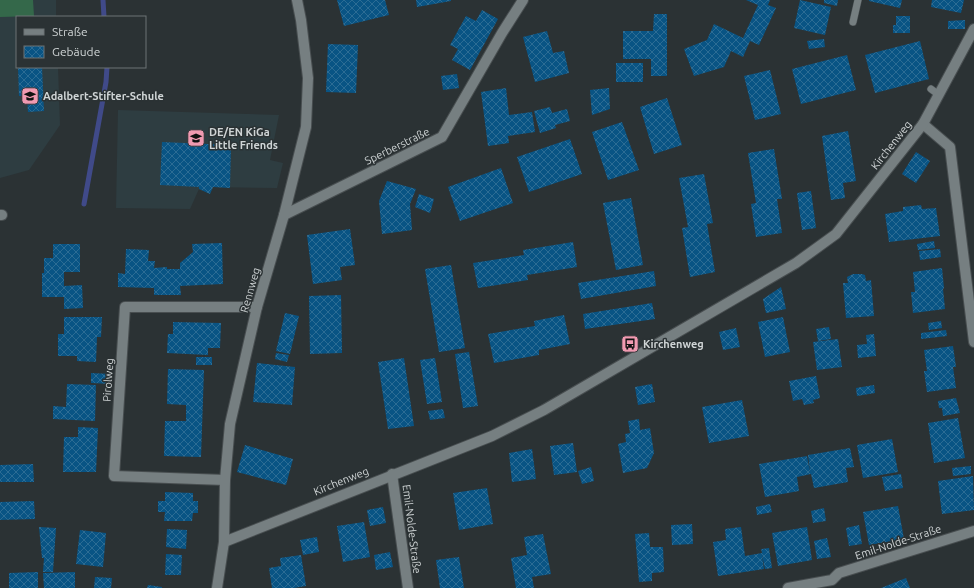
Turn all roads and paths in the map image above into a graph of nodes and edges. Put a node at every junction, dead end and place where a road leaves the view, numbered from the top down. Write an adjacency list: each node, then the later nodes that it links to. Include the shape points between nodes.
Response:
1 (297, 0): 8 (street, Rennweg, via 302,20 308,78 306,127)
2 (523, 0): 8 (street, Sperberstraße, via 442,137)
3 (858, 0): 4 (lane)
4 (853, 22)
5 (974, 29): 6 (street, Kirchenweg)
6 (972, 40): 7 (street, Kirchenweg, via 935,92)
7 (923, 124): 10 (street, via 950,147); 11 (street, Kirchenweg, via 836,234 796,263 544,410 492,436)
8 (284, 215): 9 (street, Rennweg)
9 (257, 307): 12 (street, Rennweg, via 230,424); 12 (street, Pirolweg, via 124,308 114,476)
10 (974, 342)
11 (392, 474): 14 (street, Kirchenweg); 17 (street, Emil-Nolde-Straße)
12 (225, 480): 14 (street, Rennweg)
13 (974, 530): 15 (street, Emil-Nolde-Straße, via 839,573)
14 (224, 542): 16 (street, Rennweg)
15 (832, 584): 18 (street, Emil-Nolde-Straße)
16 (217, 588)
17 (408, 588)
18 (788, 588)

